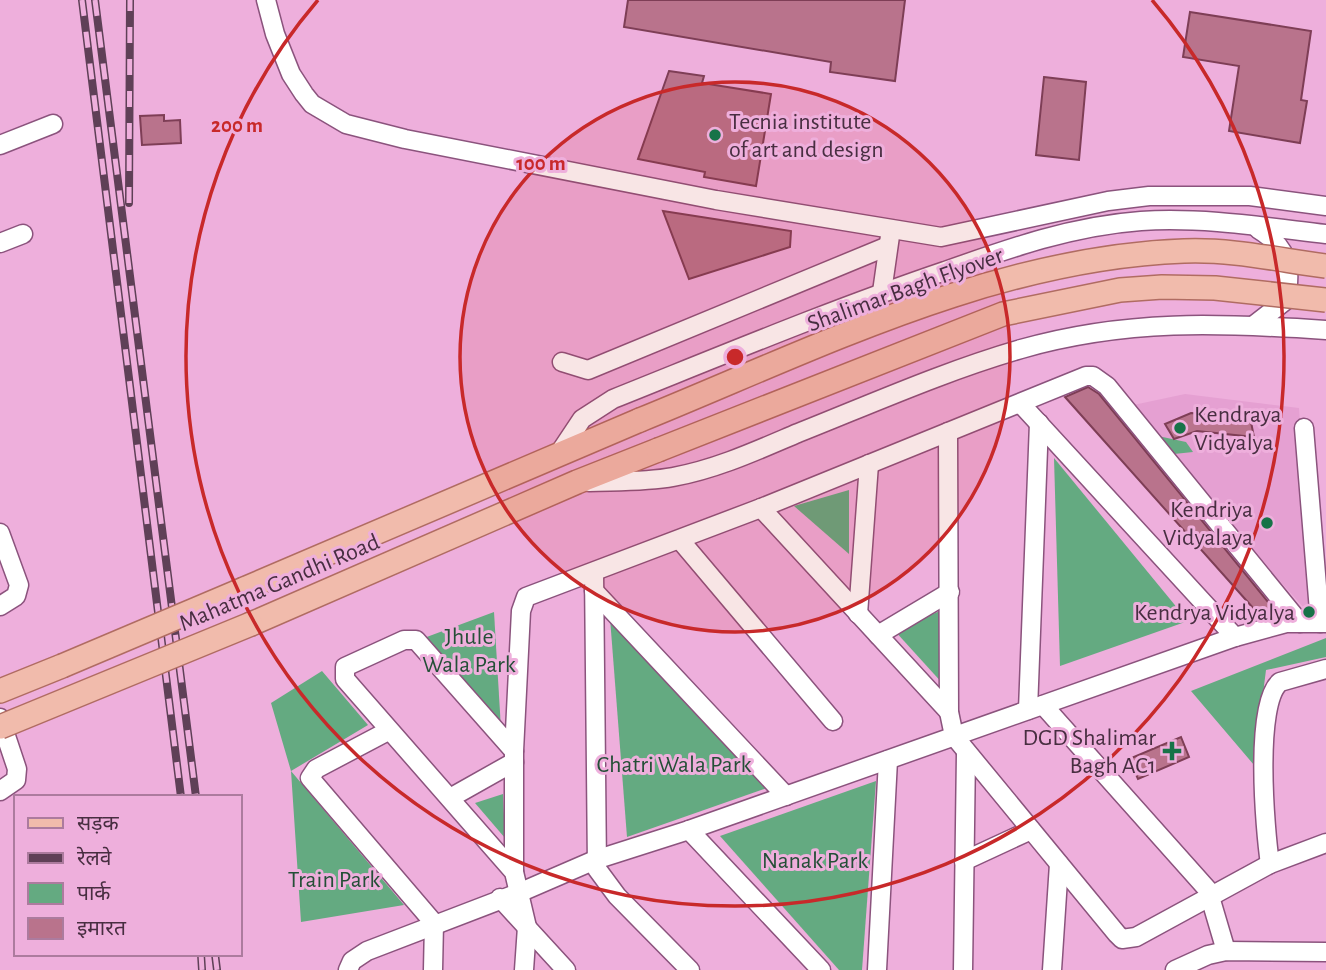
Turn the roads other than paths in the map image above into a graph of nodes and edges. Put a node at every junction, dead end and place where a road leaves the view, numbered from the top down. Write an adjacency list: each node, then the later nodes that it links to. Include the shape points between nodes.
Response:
1 (266, 0): 10 (street, via 291,74 312,104 346,124)
2 (53, 124): 3 (street)
3 (0, 145)
4 (1170, 196): 5 (street, via 1268,197); 6 (street); 10 (street, via 1108,201 952,236)
5 (1326, 206)
6 (1167, 220): 7 (street); 13 (street, via 1068,230)
7 (1252, 225): 9 (street); 15 (street, via 1274,239 1290,269 1285,301)
8 (23, 234): 11 (street)
9 (1326, 234)
10 (890, 237): 13 (street); 17 (street, via 588,370)
11 (0, 243)
12 (1326, 267): 22 (main road, Shalimar Bagh Flyover, bridge, via 1185,251 1091,260 1029,273 922,307)
13 (882, 292): 22 (street, via 613,398 582,419)
14 (1326, 300): 24 (main road, bridge, via 1162,287 1120,290 1003,314)
15 (1254, 325): 16 (street); 24 (street, via 1143,326 1021,349 715,466 655,480)
16 (1326, 330)
17 (562, 362)
18 (1021, 404): 19 (street); 21 (street); 33 (street, via 1086,376 1100,379)
19 (1039, 423): 36 (street); 39 (street)
20 (1304, 428): 34 (street)
21 (948, 432): 23 (street); 30 (street)
22 (560, 452): 38 (main road, Mahatma Gandhi Road, bridge)
23 (869, 464): 25 (street); 32 (street)
24 (577, 482): 43 (main road, Mahatma Gandhi Road, bridge)
25 (761, 508): 27 (street); 32 (street)
26 (0, 533): 31 (street, via 19,585 16,596)
27 (680, 540): 28 (street); 42 (street)
28 (594, 572): 29 (street); 47 (street, via 534,593 522,603)
29 (594, 592): 50 (street); 55 (street)
30 (950, 592): 35 (street); 40 (street)
31 (0, 606)
32 (858, 614): 35 (street)
33 (1300, 623): 34 (street); 36 (street)
34 (1323, 623)
35 (878, 635): 40 (street)
36 (1235, 637): 39 (street)
37 (1326, 669): 58 (street, via 1280,682 1268,700 1263,805)
38 (0, 691)
39 (1035, 707): 45 (street); 62 (street, via 1203,884)
40 (949, 712): 45 (street)
41 (0, 718): 49 (street, via 18,769 16,780)
42 (833, 721)
43 (0, 727)
44 (388, 732): 47 (street, via 343,673 349,664 411,639); 51 (street); 63 (street, via 316,769 310,778)
45 (954, 736): 46 (street); 48 (street)
46 (966, 753): 53 (street); 56 (street)
47 (514, 757): 51 (street); 59 (street)
48 (888, 760): 50 (street); 74 (street)
49 (0, 791)
50 (786, 796): 52 (street)
51 (450, 797): 59 (street)
52 (689, 830): 55 (street); 73 (street)
53 (1031, 830): 56 (street); 57 (street)
54 (1326, 843): 58 (street)
55 (594, 860): 60 (street); 72 (street, via 617,896)
56 (964, 861): 75 (street)
57 (1059, 864): 62 (street, via 1122,939 1136,937); 76 (street)
58 (1270, 864): 62 (street)
59 (514, 872): 60 (street)
60 (521, 892): 61 (street); 64 (street)
61 (500, 898): 63 (street); 64 (street)
62 (1211, 898): 65 (street)
63 (434, 923): 68 (street, via 357,956); 69 (street)
64 (527, 928): 70 (street); 71 (street)
65 (1226, 951): 67 (street); 77 (street)
66 (1326, 952): 67 (street)
67 (1247, 961)
68 (348, 970)
69 (433, 970)
70 (524, 970)
71 (566, 970)
72 (690, 970)
73 (821, 970)
74 (877, 970)
75 (963, 970)
76 (1052, 970)
77 (1175, 970)

